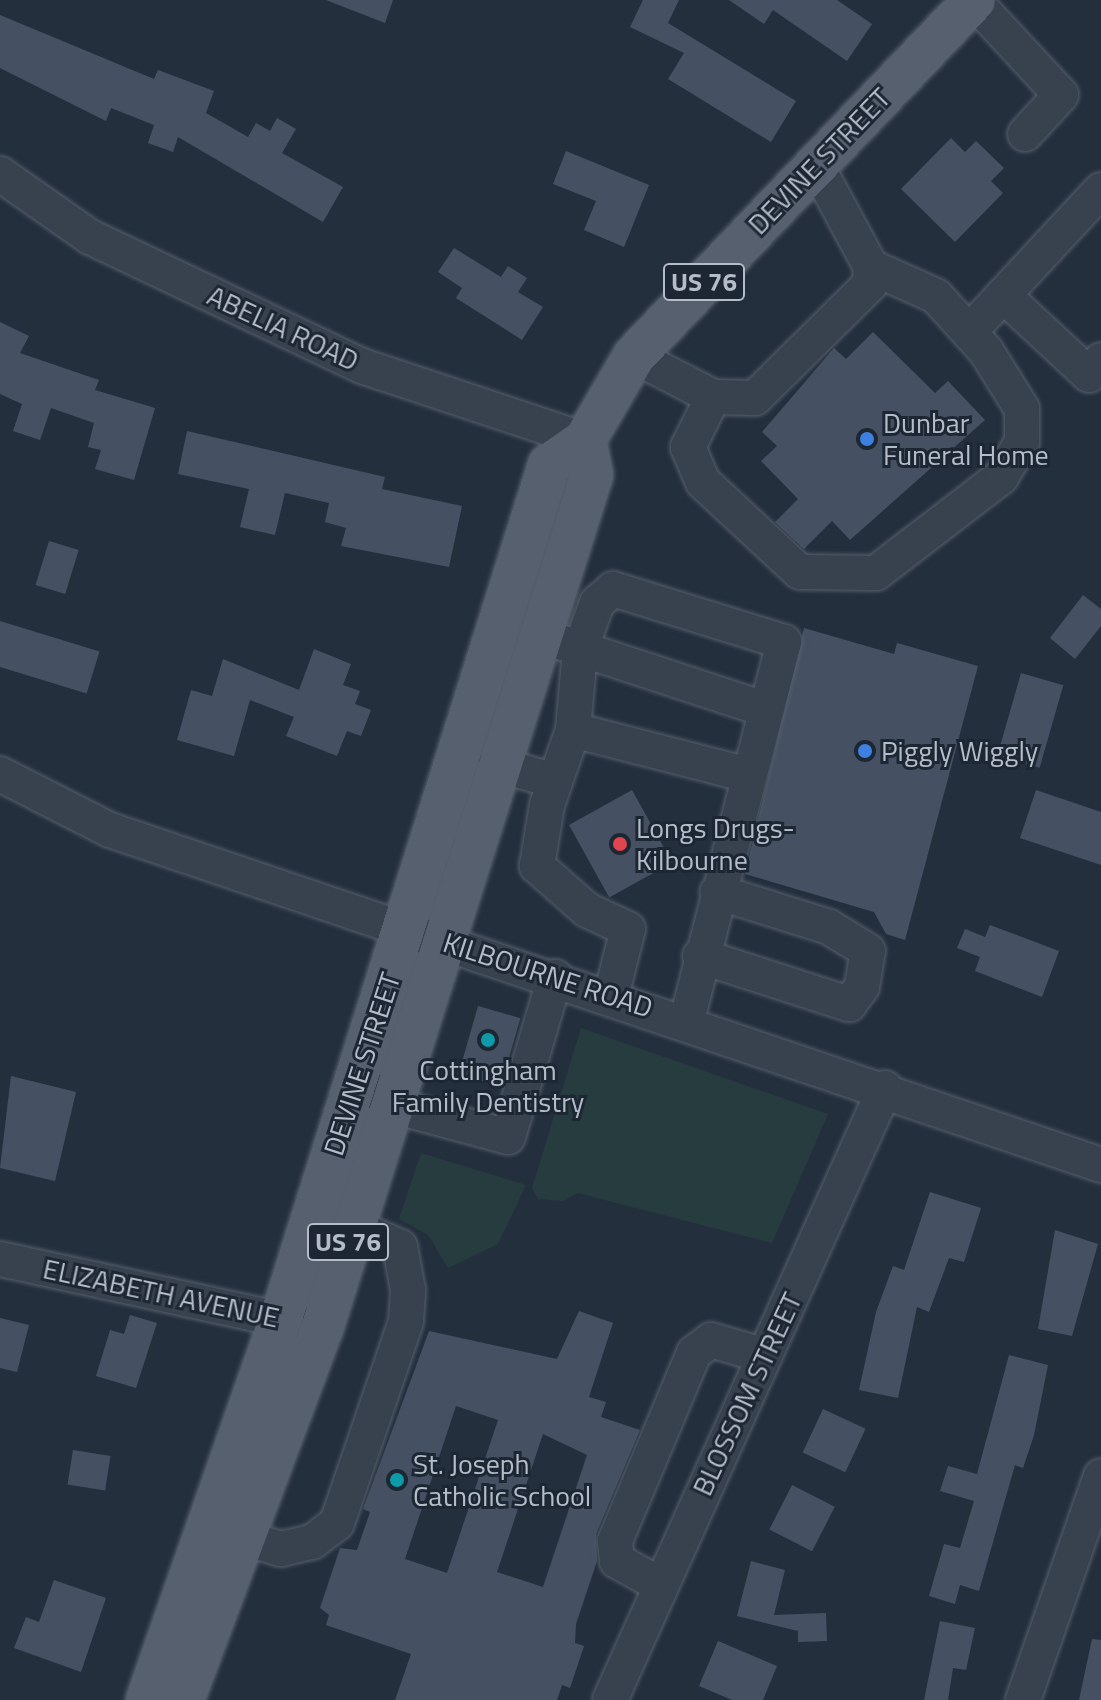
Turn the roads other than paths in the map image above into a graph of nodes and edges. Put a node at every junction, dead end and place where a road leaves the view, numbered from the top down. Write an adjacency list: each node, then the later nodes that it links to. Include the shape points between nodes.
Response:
1 (969, 1): 2 (street, via 1061,95); 3 (main road, DEVINE STREET / US 76)
2 (1025, 134)
3 (816, 165): 6 (street); 9 (main road, DEVINE STREET / US 76)
4 (0, 174): 12 (street, ABELIA ROAD, via 90,237 362,366)
5 (1101, 190): 7 (street)
6 (871, 267): 8 (street, via 936,296); 11 (street, via 870,284 755,398)
7 (1003, 295): 8 (street); 10 (street, via 1089,375)
8 (969, 332): 11 (street, via 1022,409 1022,442 1001,477 876,573 800,572 703,482 688,447)
9 (634, 356): 11 (street); 12 (main road, DEVINE STREET / US 76)
10 (1101, 360)
11 (713, 397)
12 (585, 440): 13 (main road, DEVINE STREET / US 76, via 549,465); 14 (main road, DEVINE STREET / US 76, via 592,475)
13 (497, 618): 14 (main road); 23 (main road, DEVINE STREET / US 76)
14 (537, 635): 15 (street); 18 (main road, DEVINE STREET / US 76)
15 (580, 650): 16 (street); 16 (street, via 597,603 613,589 784,642); 17 (street)
16 (761, 708): 20 (street)
17 (573, 730): 20 (street); 21 (street)
18 (496, 764): 21 (street); 23 (main road, DEVINE STREET / US 76)
19 (0, 774): 23 (street, KILBOURNE ROAD, via 110,830)
20 (744, 774): 22 (street)
21 (555, 781): 26 (street, via 537,866 587,910 628,929)
22 (717, 892): 24 (street); 24 (street, via 829,927 868,951 862,987 849,1004)
23 (424, 934): 25 (street, KILBOURNE ROAD); 28 (main road, DEVINE STREET / US 76); 30 (main road, DEVINE STREET / US 76)
24 (700, 956): 27 (street)
25 (555, 977): 26 (street, KILBOURNE ROAD); 30 (street, via 508,1137)
26 (611, 996): 27 (street, KILBOURNE ROAD)
27 (687, 1021): 29 (street, KILBOURNE ROAD)
28 (356, 1082): 30 (street); 34 (main road, DEVINE STREET / US 76)
29 (885, 1088): 31 (street, KILBOURNE ROAD); 36 (street, BLOSSOM STREET)
30 (393, 1100): 32 (main road, DEVINE STREET / US 76)
31 (1101, 1165)
32 (353, 1226): 35 (main road, DEVINE STREET / US 76); 38 (street, via 400,1247 408,1290 406,1321 343,1510 312,1542 281,1549)
33 (0, 1259): 34 (street, ELIZABETH AVENUE)
34 (281, 1318): 35 (street, ELIZABETH AVENUE); 38 (main road, DEVINE STREET / US 76)
35 (322, 1329): 38 (main road, DEVINE STREET / US 76)
36 (765, 1356): 39 (street, BLOSSOM STREET); 39 (street, via 711,1340 694,1353 615,1541 617,1561)
37 (1101, 1476): 43 (street)
38 (228, 1534): 40 (main road, DEVINE STREET / US 76); 41 (main road, DEVINE STREET / US 76)
39 (659, 1584): 42 (street, BLOSSOM STREET)
40 (147, 1700)
41 (183, 1700)
42 (610, 1700)
43 (1023, 1700)

